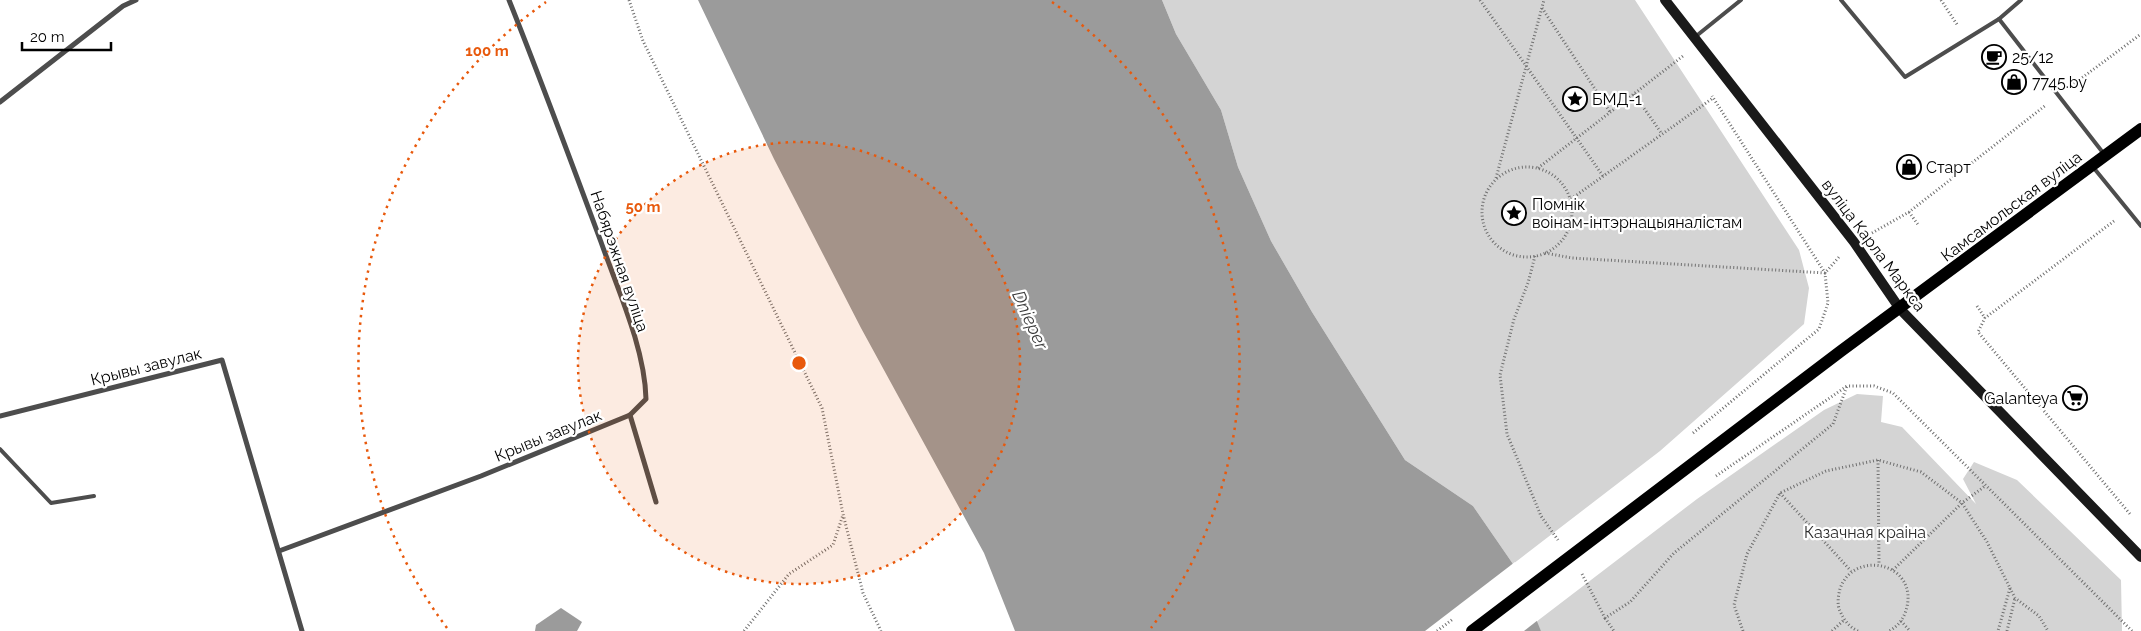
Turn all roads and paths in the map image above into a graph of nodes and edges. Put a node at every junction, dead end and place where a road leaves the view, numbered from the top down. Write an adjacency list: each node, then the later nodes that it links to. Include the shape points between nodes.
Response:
1 (136, 0): 22 (street, via 123,6)
2 (509, 0): 45 (street, Набярэжная вуліца, via 628,316 646,380 646,399)
3 (629, 0): 56 (path, via 643,41 822,408)
4 (1480, 0): 17 (path)
5 (1544, 0): 11 (path)
6 (1665, 0): 14 (street, вуліца Карла Маркса)
7 (1741, 0): 14 (lane)
8 (1841, 0): 15 (lane, via 1906,77)
9 (1941, 0): 15 (path)
10 (2021, 0): 12 (lane)
11 (1542, 7): 17 (path); 23 (path)
12 (1999, 19): 15 (lane); 20 (lane)
13 (2141, 34): 20 (path)
14 (1693, 38): 37 (street, вуліца Карла Маркса)
15 (1967, 39)
16 (1688, 62): 19 (path, via 1683,55)
17 (1526, 66): 26 (path); 31 (path)
18 (1708, 91): 21 (path)
19 (1634, 94): 23 (path); 25 (path)
20 (2059, 95): 27 (lane); 34 (path)
21 (1713, 98): 25 (path); 40 (path)
22 (0, 102)
23 (1610, 112): 26 (path)
24 (2141, 129): 27 (main road, Камсамольская вуліца)
25 (1662, 134): 30 (path)
26 (1577, 138): 29 (path); 30 (path)
27 (2105, 155): 28 (main road, Камсамольская вуліца)
28 (2092, 165): 33 (lane); 42 (main road, Камсамольская вуліца)
29 (1538, 168): 31 (path, via 1523,167); 32 (path, via 1558,179)
30 (1603, 176): 32 (path)
31 (1496, 179): 39 (path, via 1483,204 1487,232 1495,244 1507,252)
32 (1570, 199): 38 (path, via 1572,212 1565,237)
33 (2128, 211): 36 (lane); 43 (path)
34 (1909, 212): 35 (path); 37 (path)
35 (1919, 226)
36 (2141, 226)
37 (1854, 242): 42 (street, вуліца Карла Маркса)
38 (1545, 253): 39 (path); 40 (path, via 1572,258)
39 (1535, 256): 58 (path, via 1500,375 1507,434 1541,516)
40 (1825, 273): 47 (path, via 1828,303 1819,329)
41 (1977, 306): 43 (path)
42 (1900, 309): 60 (street, вуліца Карла Маркса); 73 (main road, Камсамольская вуліца)
43 (1985, 318): 57 (path, via 1978,332)
44 (1847, 386): 50 (path); 51 (path, via 1874,386 1893,393); 67 (path, via 1833,424 1674,553 1630,602)
45 (630, 415): 54 (street); 59 (street, Крывы завулак, via 481,476)
46 (0, 416): 59 (street, Крывы завулак, via 222,360)
47 (1687, 439)
48 (0, 449): 53 (lane, via 51,503)
49 (1878, 460): 52 (path, via 1826,471); 55 (path, via 1921,472); 61 (path)
50 (1708, 481)
51 (1985, 486): 55 (path); 83 (path)
52 (1780, 493): 64 (path); 75 (path, via 1747,554 1734,606)
53 (94, 496)
54 (656, 502)
55 (1962, 503): 63 (path); 65 (path)
56 (843, 514): 71 (path, via 832,545 789,574); 72 (path, via 863,593)
57 (2136, 519)
58 (1563, 547)
59 (279, 551): 70 (street, Крывы завулак)
60 (2141, 557)
61 (1879, 564): 63 (path); 64 (path)
62 (1580, 570): 67 (path)
63 (1893, 570): 69 (path, via 1903,580 1908,594 1908,608)
64 (1851, 571): 68 (path, via 1842,581 1838,594)
65 (2010, 588): 66 (path); 80 (path)
66 (2015, 598): 81 (path); 82 (path, via 2039,616)
67 (1605, 618): 74 (path)
68 (1844, 620): 76 (path); 77 (path)
69 (1901, 621): 78 (path); 79 (path)
70 (302, 631)
71 (744, 631)
72 (881, 631)
73 (1472, 631)
74 (1614, 631)
75 (1743, 631)
76 (1832, 631)
77 (1858, 631)
78 (1889, 631)
79 (1910, 631)
80 (1998, 631)
81 (2007, 631)
82 (2048, 631)
83 (2132, 631)

